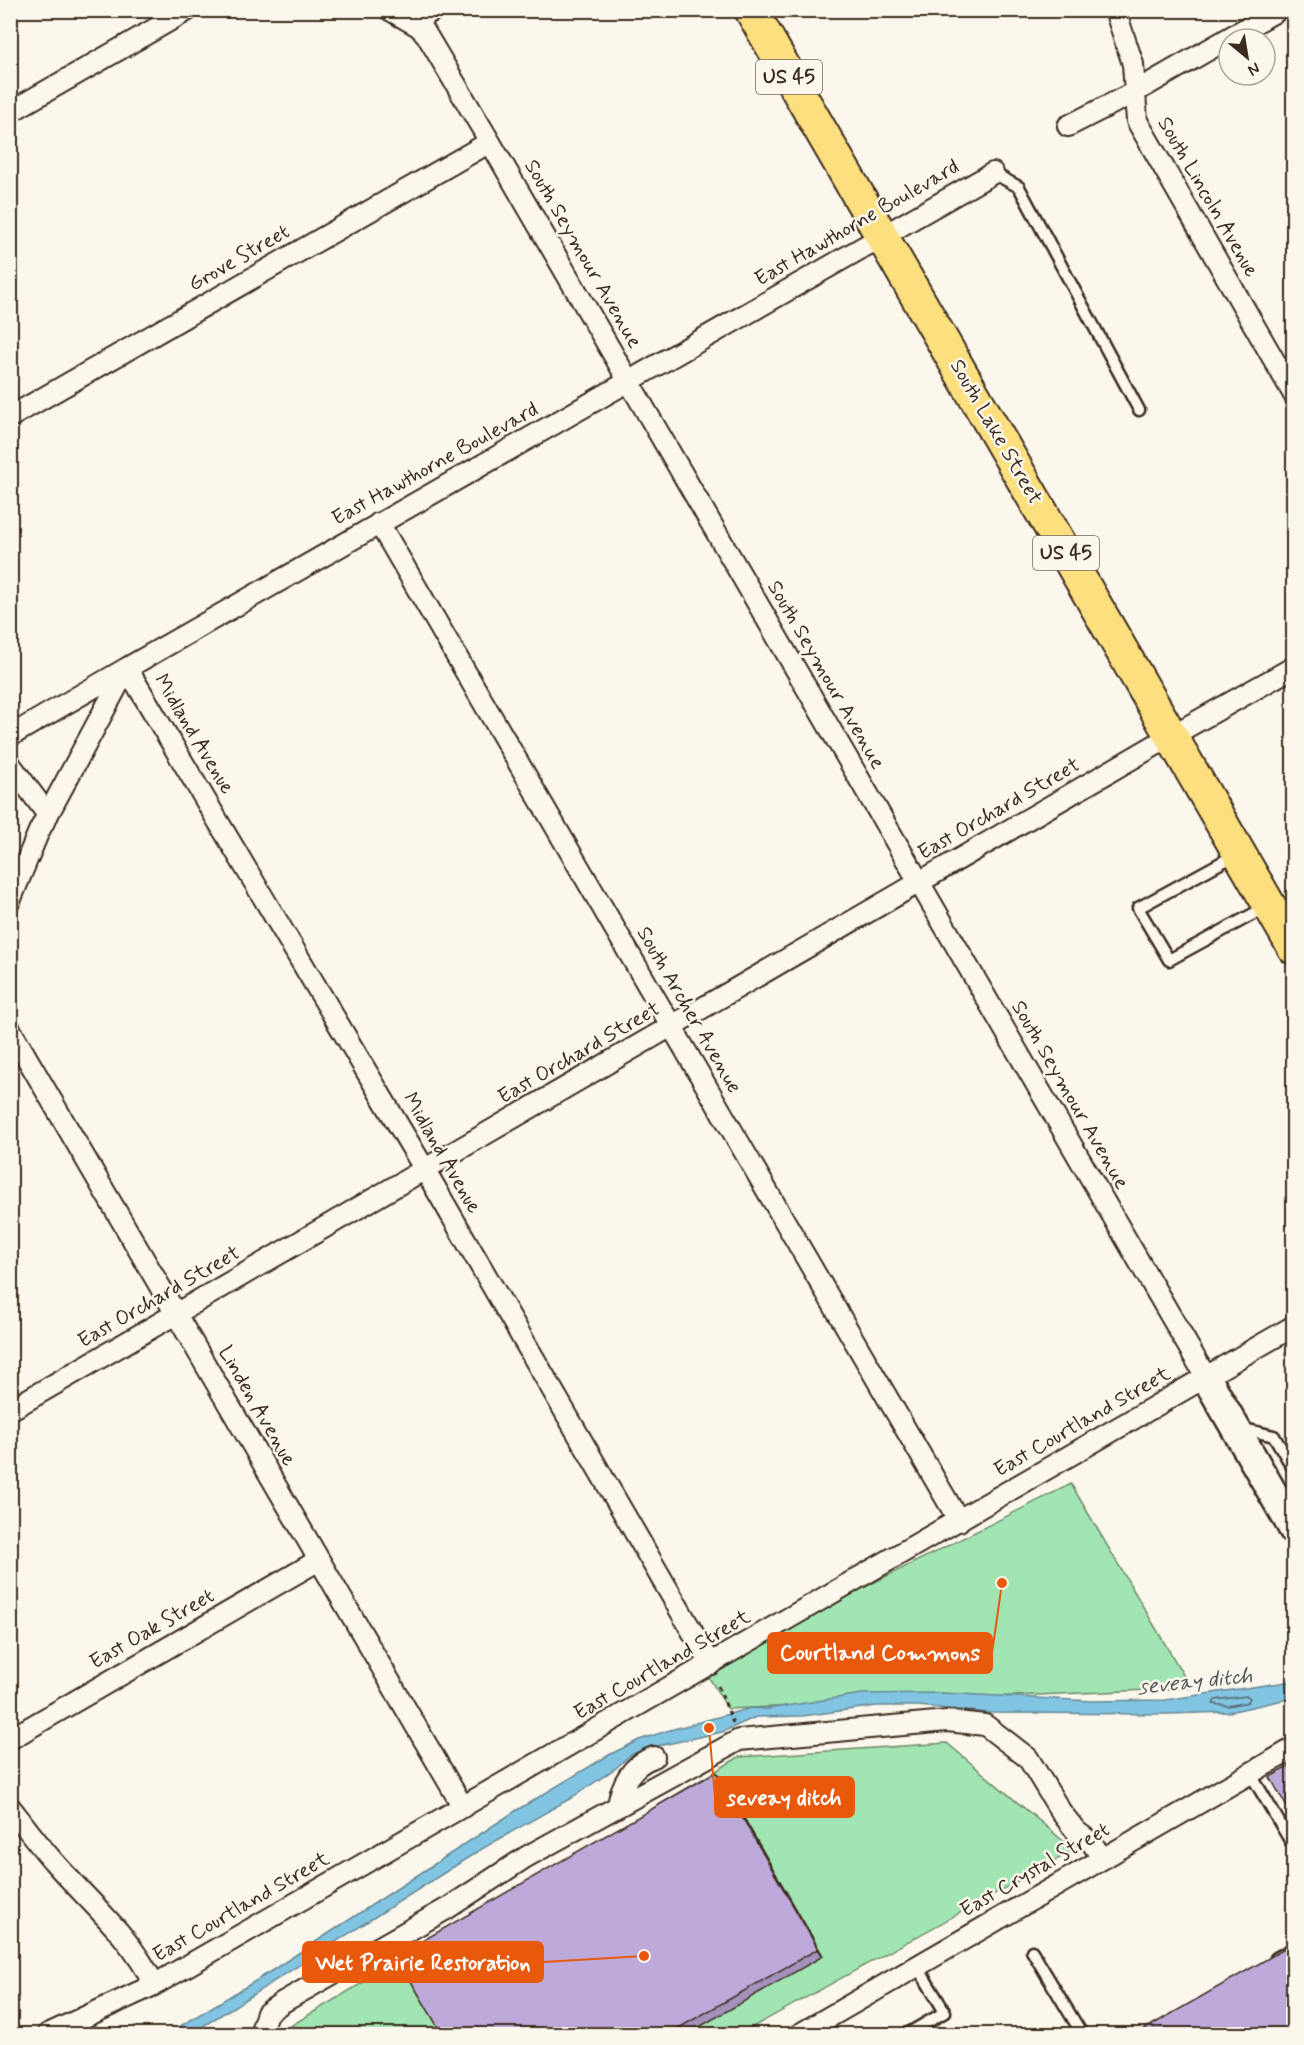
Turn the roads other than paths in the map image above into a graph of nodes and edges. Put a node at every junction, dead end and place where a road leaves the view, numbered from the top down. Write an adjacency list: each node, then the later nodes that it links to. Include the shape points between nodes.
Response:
1 (188, 10): 9 (street)
2 (390, 10): 7 (street, South Seymour Avenue)
3 (442, 10): 7 (lane)
4 (1115, 10): 8 (street, South Lincoln Avenue, via 1133,64)
5 (1278, 10): 8 (street)
6 (761, 14): 13 (main road, South Lake Street / US 45)
7 (418, 26): 11 (street, South Seymour Avenue)
8 (1133, 93): 10 (street); 15 (street, South Lincoln Avenue, via 1137,121)
9 (10, 112)
10 (1068, 126)
11 (490, 142): 14 (street, South Seymour Avenue); 17 (street, Grove Street)
12 (993, 174): 13 (street, East Hawthorne Boulevard); 16 (lane, via 1019,188)
13 (882, 235): 14 (street, East Hawthorne Boulevard); 22 (main road, South Lake Street / US 45)
14 (629, 382): 18 (street, East Hawthorne Boulevard); 26 (street, South Seymour Avenue)
15 (1293, 395)
16 (1139, 410)
17 (10, 417)
18 (379, 523): 19 (street, East Hawthorne Boulevard); 30 (street, South Archer Avenue)
19 (128, 668): 21 (street, East Hawthorne Boulevard); 24 (street); 32 (street, Midland Avenue)
20 (1293, 668): 22 (street, East Orchard Street)
21 (10, 736)
22 (1171, 736): 25 (main road, South Lake Street / US 45); 26 (street, East Orchard Street)
23 (10, 764): 24 (street)
24 (48, 814): 27 (street)
25 (1239, 854): 28 (main road, South Lake Street / US 45); 28 (lane, via 1138,908 1169,960)
26 (920, 884): 30 (street, East Orchard Street); 35 (street, South Seymour Avenue)
27 (10, 901)
28 (1269, 906): 29 (main road, South Lake Street / US 45)
29 (1293, 948)
30 (671, 1028): 32 (street, East Orchard Street); 39 (street, South Archer Avenue)
31 (10, 1029): 33 (street, Linden Avenue)
32 (425, 1170): 33 (street, East Orchard Street); 42 (street, Midland Avenue)
33 (176, 1313): 36 (street, East Orchard Street); 41 (street, Linden Avenue)
34 (1293, 1326): 35 (street, East Courtland Street)
35 (1206, 1377): 37 (street); 39 (street, East Courtland Street)
36 (10, 1410)
37 (1234, 1427): 38 (lane, via 1274,1436); 40 (street)
38 (1293, 1470)
39 (958, 1521): 42 (street, East Courtland Street)
40 (1293, 1526)
41 (319, 1560): 43 (street, East Oak Street); 49 (street, Linden Avenue)
42 (711, 1664): 49 (street, East Courtland Street)
43 (10, 1739)
44 (1293, 1748): 46 (street, East Crystal Street)
45 (654, 1756): 47 (street, via 630,1774 620,1789)
46 (1250, 1773): 50 (lane); 51 (street, East Crystal Street)
47 (618, 1806): 51 (street, via 739,1740 947,1721 986,1725 1028,1758 1061,1812); 58 (street, via 282,2002 267,2013)
48 (10, 1807): 56 (street, via 139,1958)
49 (463, 1807): 56 (street, East Courtland Street)
50 (1293, 1846)
51 (1102, 1858): 55 (street, East Crystal Street)
52 (1293, 1948): 54 (lane)
53 (1032, 1951): 61 (lane)
54 (1263, 1965)
55 (918, 1966): 59 (street, East Crystal Street); 60 (lane, via 945,2012)
56 (154, 1985): 57 (street, East Courtland Street)
57 (48, 2034)
58 (260, 2034)
59 (800, 2034)
60 (907, 2034)
61 (1082, 2034)

